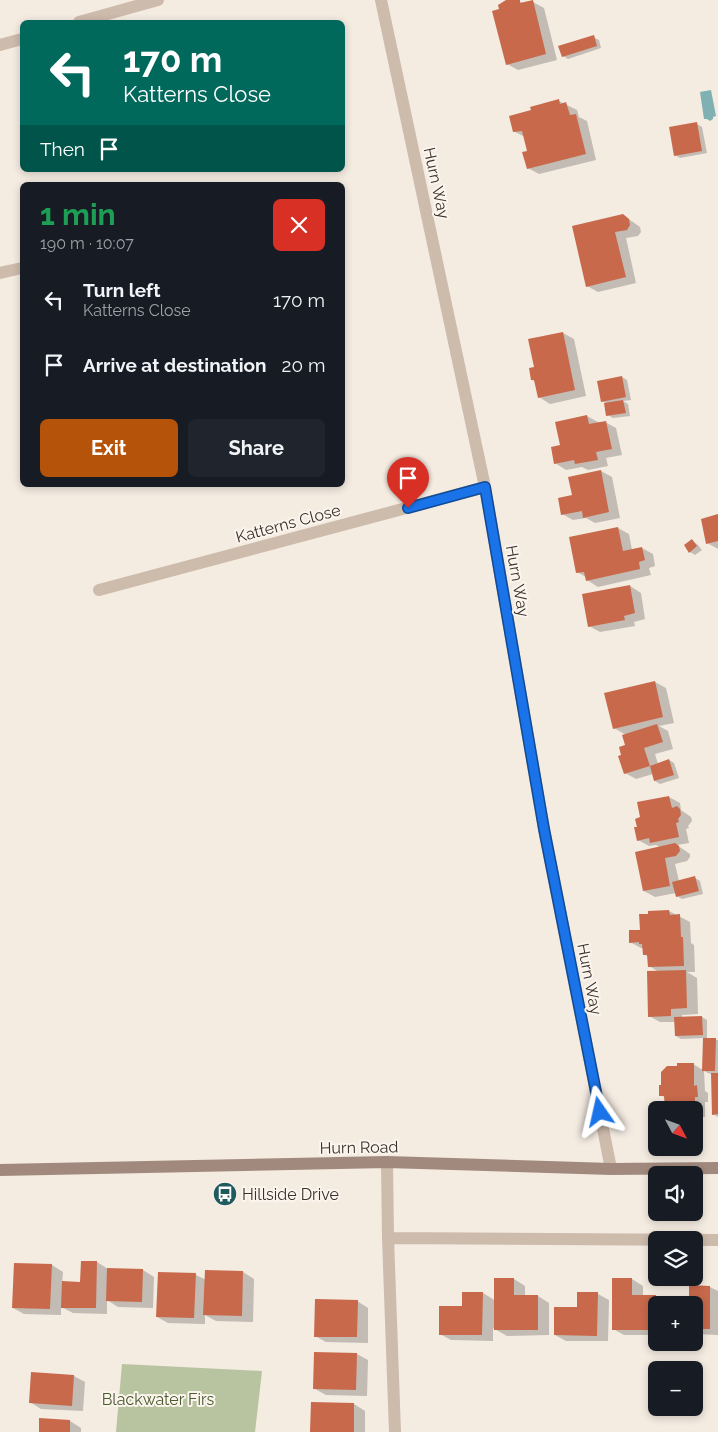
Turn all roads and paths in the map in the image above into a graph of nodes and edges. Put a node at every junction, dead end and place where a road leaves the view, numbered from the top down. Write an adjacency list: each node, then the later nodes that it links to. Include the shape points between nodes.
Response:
1 (158, 0): 3 (street)
2 (381, 0): 8 (street, Hurn Way)
3 (86, 20)
4 (20, 40): 5 (street)
5 (0, 45)
6 (20, 268): 7 (street)
7 (0, 273)
8 (485, 487): 9 (street, Katterns Close); 12 (street, Hurn Way, via 544,829)
9 (99, 590)
10 (388, 1162): 12 (main road, Hurn Road); 13 (main road, Hurn Road); 14 (street)
11 (718, 1168): 12 (main road, Hurn Road)
12 (611, 1169)
13 (0, 1170)
14 (388, 1238): 15 (street); 16 (street)
15 (718, 1240)
16 (395, 1432)

